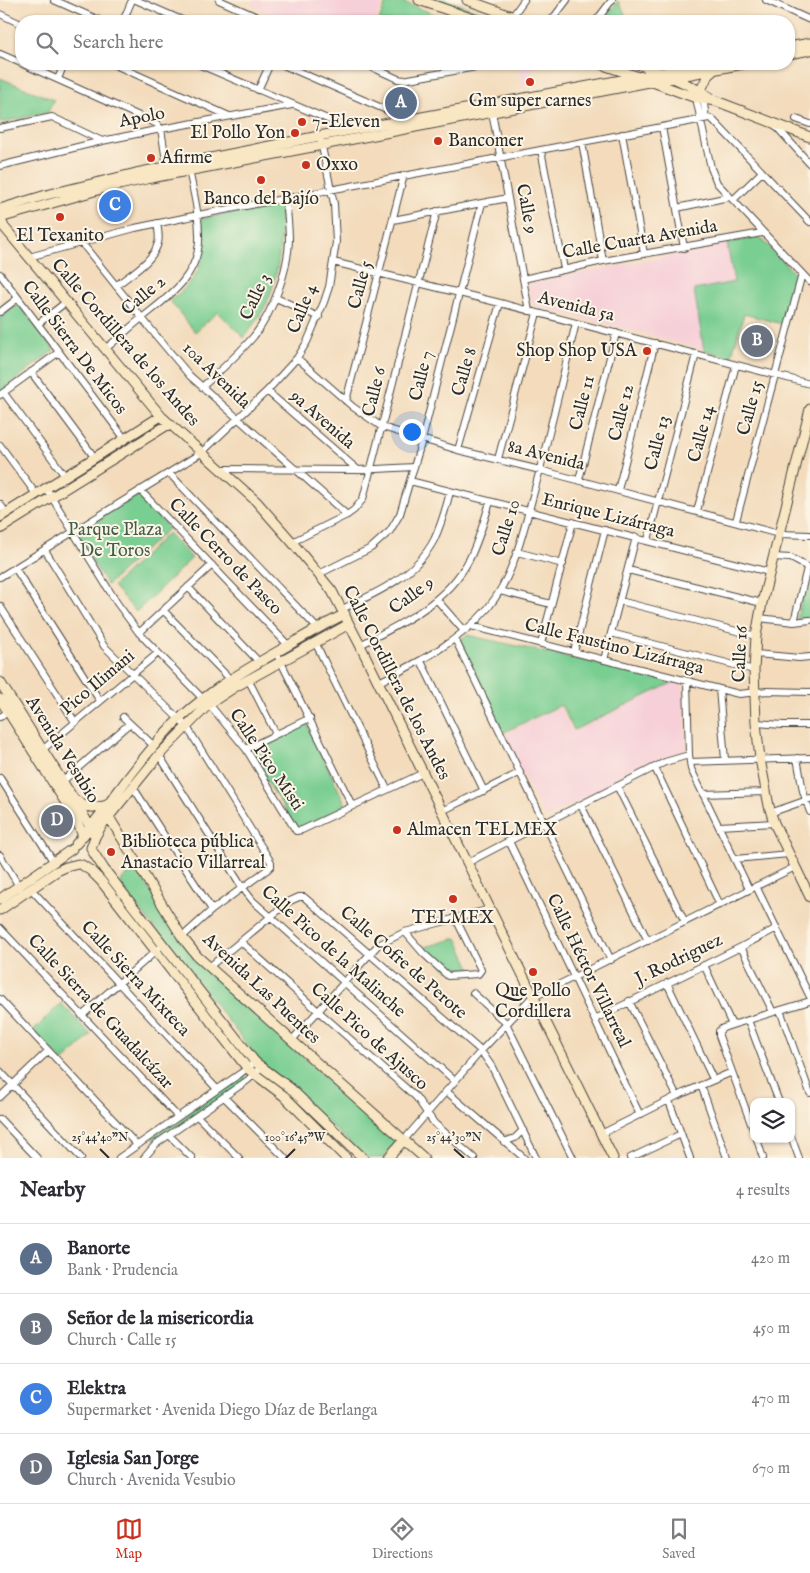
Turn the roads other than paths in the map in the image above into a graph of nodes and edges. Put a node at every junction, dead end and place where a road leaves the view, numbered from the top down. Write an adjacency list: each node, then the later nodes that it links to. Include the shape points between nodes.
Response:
1 (54, 0): 13 (street)
2 (132, 0): 14 (street)
3 (136, 0): 15 (street)
4 (219, 0): 16 (street)
5 (418, 0): 17 (street)
6 (467, 0): 11 (street)
7 (524, 0): 19 (street)
8 (567, 0): 20 (street)
9 (612, 0): 21 (street)
10 (766, 0): 22 (street)
11 (480, 2): 18 (street)
12 (0, 14): 23 (street)
13 (88, 15)
14 (126, 15)
15 (170, 15)
16 (253, 15)
17 (462, 15)
18 (504, 15)
19 (514, 15)
20 (556, 15)
21 (601, 15)
22 (810, 20)
23 (15, 21)
24 (810, 43): 25 (street)
25 (795, 47)
26 (810, 50): 27 (street)
27 (795, 53)
28 (0, 54): 29 (street)
29 (15, 60)
30 (38, 70): 46 (street)
31 (62, 70): 46 (street)
32 (126, 70): 52 (street)
33 (212, 70): 48 (street)
34 (267, 70): 48 (street)
35 (295, 70): 54 (street)
36 (378, 70): 37 (street, via 403,80)
37 (459, 70)
38 (618, 70): 44 (street)
39 (654, 70): 43 (street)
40 (687, 70): 43 (street)
41 (700, 70): 45 (street)
42 (710, 70): 49 (street)
43 (662, 73): 44 (street); 45 (street)
44 (638, 77): 47 (street); 54 (street)
45 (672, 77): 47 (street); 49 (street)
46 (58, 79): 60 (street, via 146,118)
47 (650, 81): 49 (street); 51 (street)
48 (258, 90): 50 (street)
49 (700, 96): 53 (street); 56 (street)
50 (292, 104): 52 (street, Apolo); 61 (street)
51 (492, 112): 63 (street); 69 (street, Calle 9)
52 (230, 117): 60 (street, Apolo)
53 (704, 118): 58 (street); 74 (street, via 712,119); 79 (street, via 714,178)
54 (408, 119): 61 (street)
55 (796, 119): 57 (street)
56 (774, 123): 64 (street); 70 (street)
57 (810, 124)
58 (662, 127): 62 (street); 81 (street)
59 (0, 128): 66 (street, via 52,117)
60 (161, 129): 66 (street, Apolo); 72 (street)
61 (352, 130): 63 (street); 65 (street)
62 (622, 134): 67 (street); 92 (street)
63 (362, 137): 65 (street)
64 (810, 137)
65 (320, 140): 72 (street); 73 (street); 76 (street, Calle 4)
66 (102, 141): 71 (street, Apolo)
67 (582, 142): 68 (street); 94 (street)
68 (541, 150): 69 (street); 96 (street)
69 (500, 157): 75 (street); 78 (street, Calle 9)
70 (810, 164)
71 (0, 166)
72 (167, 167): 82 (street, via 89,184)
73 (189, 170): 84 (street, Calle 2); 86 (street, via 105,188)
74 (762, 172): 79 (street); 87 (street)
75 (404, 176): 76 (street); 85 (street, Calle 5)
76 (332, 190): 77 (street); 95 (street, Calle 4, via 336,220)
77 (286, 198): 84 (street); 106 (street, Calle 3, via 288,247)
78 (508, 198): 80 (street); 100 (street, Calle 9)
79 (731, 198): 81 (street); 89 (street)
80 (482, 202): 83 (street); 104 (street, Calle 7)
81 (677, 208): 91 (street)
82 (0, 209)
83 (437, 211): 85 (street); 102 (street, Calle 6)
84 (198, 215): 88 (street); 113 (street, Calle 2, via 198,246 191,269 177,289)
85 (393, 220): 98 (street, Calle 5)
86 (1, 222): 93 (street, Calle Cordillera de los Andes)
87 (810, 222)
88 (157, 223): 90 (street); 103 (street, via 159,235 154,252)
89 (762, 233): 91 (street, Calle Cuarta Avenida); 99 (street)
90 (81, 242): 93 (street); 103 (street, 10a Avenida)
91 (684, 248): 92 (street, Calle Cuarta Avenida)
92 (644, 254): 94 (street, Calle Cuarta Avenida)
93 (29, 257): 107 (street, Calle Cordillera de los Andes)
94 (603, 261): 96 (street, Calle Cuarta Avenida)
95 (333, 262): 98 (street, Avenida 5a); 112 (street, Calle 4)
96 (564, 269): 100 (street, Calle Cuarta Avenida)
97 (0, 274): 105 (street, Calle Sierra De Micos)
98 (380, 274): 102 (street, Avenida 5a); 129 (street, Calle 5)
99 (802, 274): 101 (street); 124 (street, Calle 15)
100 (524, 278): 109 (street, Calle 9)
101 (810, 282)
102 (419, 283): 104 (street, Avenida 5a); 134 (street, Calle 6)
103 (116, 286): 113 (street, 10a Avenida)
104 (459, 293): 108 (street, Avenida 5a); 136 (street, Calle 7)
105 (18, 298): 110 (street); 115 (street, Calle Sierra De Micos)
106 (276, 298): 112 (street); 126 (street, Calle 3, via 254,335)
107 (66, 302): 115 (street); 118 (street, Calle Cordillera de los Andes)
108 (500, 303): 109 (street, Avenida 5a); 138 (street, Calle 8)
109 (529, 311): 111 (street, Avenida 5a)
110 (0, 312)
111 (537, 313): 114 (street, Avenida 5a); 141 (street)
112 (319, 317): 121 (street, Calle 4)
113 (142, 318): 118 (street, Calle 2); 126 (street, 10a Avenida)
114 (576, 323): 116 (street, Avenida 5a); 147 (street, Calle 10)
115 (38, 324): 119 (street, Calle Sierra De Micos)
116 (616, 333): 117 (street, Avenida 5a); 150 (street, Calle 11)
117 (655, 343): 120 (street, Avenida 5a); 154 (street, Calle 12)
118 (105, 349): 131 (street, Calle Cordillera de los Andes)
119 (59, 352): 123 (street); 135 (street, Calle Sierra De Micos)
120 (696, 354): 122 (street, Avenida 5a); 158 (street, Calle 13)
121 (297, 358): 127 (street, Calle 4); 129 (street, 8a Avenida)
122 (736, 365): 124 (street, Avenida 5a); 161 (street, Calle 14)
123 (32, 372): 128 (street); 140 (street)
124 (775, 375): 125 (street, Avenida 5a); 165 (street, Calle 15)
125 (810, 384)
126 (202, 387): 132 (street, 10a Avenida)
127 (267, 391): 132 (street, Calle 4); 145 (street, 9a Avenida)
128 (2, 394): 149 (street)
129 (346, 401): 134 (street, 8a Avenida)
130 (810, 409): 170 (street, Calle 16)
131 (161, 416): 133 (street, Calle Cordillera de los Andes); 135 (street)
132 (238, 419): 139 (street, Calle 4); 144 (street, 10a Avenida)
133 (169, 424): 139 (street, Calle Cordillera de los Andes); 157 (street)
134 (382, 427): 136 (street, 8a Avenida); 146 (street, Calle 6)
135 (125, 439): 140 (street)
136 (422, 440): 138 (street, 8a Avenida); 142 (street, Calle 7)
137 (0, 445): 156 (street)
138 (458, 450): 141 (street, 8a Avenida)
139 (201, 453): 143 (street, Calle Cordillera de los Andes); 148 (street, Calle 4)
140 (95, 458): 149 (street)
141 (498, 459): 147 (street, 8a Avenida)
142 (414, 466): 146 (street); 151 (street, Calle 7)
143 (219, 468): 144 (street); 174 (street, Calle Cordillera de los Andes, via 256,501)
144 (296, 469): 145 (street); 164 (street, 10a Avenida)
145 (358, 470): 146 (street)
146 (371, 470): 164 (street, Calle 6, via 363,499)
147 (540, 470): 150 (street, 8a Avenida); 162 (street, Calle 10)
148 (169, 473): 153 (street, Calle 4); 200 (street)
149 (65, 476): 152 (street)
150 (579, 480): 154 (street, 8a Avenida)
151 (410, 481): 155 (street, Enrique Lizárraga); 184 (street, Calle 7, via 400,514 390,531 365,551)
152 (46, 488): 156 (street); 157 (street, Calle Pico Misti)
153 (140, 490): 169 (street, Calle 4); 179 (street, Calle Cerro de Pasco)
154 (618, 490): 158 (street, 8a Avenida)
155 (450, 492): 159 (street, Enrique Lizárraga); 194 (street, via 434,540 427,551 406,574)
156 (36, 494): 163 (street)
157 (51, 497): 167 (street); 169 (street, Calle Pico Misti)
158 (659, 500): 161 (street, 8a Avenida); 173 (street, Calle 13)
159 (490, 502): 162 (street, Enrique Lizárraga); 188 (street, Calle 9, via 464,570)
160 (0, 504): 163 (street)
161 (697, 510): 165 (street, 8a Avenida)
162 (529, 512): 166 (street, Enrique Lizárraga); 176 (street, Calle 10)
163 (3, 515)
164 (347, 515): 174 (street, Calle 6)
165 (736, 521): 170 (street, 8a Avenida)
166 (574, 522): 168 (street, Enrique Lizárraga); 178 (street)
167 (0, 528)
168 (605, 530): 172 (street, Enrique Lizárraga); 210 (street)
169 (72, 532): 175 (street, Calle 4); 203 (street, Calle Pico Misti)
170 (780, 534): 171 (street, 8a Avenida); 177 (street, Calle 16)
171 (810, 535)
172 (636, 537): 173 (street, Enrique Lizárraga); 182 (street)
173 (648, 540): 183 (street, Enrique Lizárraga)
174 (292, 542): 184 (street, Calle Cordillera de los Andes)
175 (44, 550): 180 (street, Calle 4); 219 (street, via 100,640)
176 (517, 552): 178 (street); 187 (street, Calle 10)
177 (773, 557): 181 (street, via 791,558); 183 (street, Calle 16)
178 (562, 564): 191 (street)
179 (212, 565): 186 (street); 208 (street, Calle Cerro de Pasco)
180 (15, 568): 185 (street, Calle 4); 229 (street)
181 (808, 568): 197 (street)
182 (628, 570): 189 (street); 190 (street)
183 (769, 572): 190 (street, Calle 16)
184 (319, 574): 194 (street, Calle Cordillera de los Andes)
185 (0, 577)
186 (188, 588): 193 (street); 217 (street)
187 (500, 591): 191 (street); 199 (street, Calle 10)
188 (437, 600): 201 (street); 209 (street, Calle 9)
189 (620, 601): 202 (street); 204 (street)
190 (762, 603): 195 (street, Calle 16)
191 (551, 604): 207 (street)
192 (0, 606): 235 (street)
193 (163, 610): 203 (street); 220 (street)
194 (343, 612): 198 (street, Calle Cordillera de los Andes); 200 (street)
195 (759, 618): 197 (street); 204 (street, Calle 16)
196 (810, 620): 197 (street)
197 (794, 622)
198 (349, 624): 206 (street); 209 (street, Calle Cordillera de los Andes)
199 (471, 626): 201 (street, Calle 10); 207 (street, Calle Faustino Lizárraga)
200 (318, 629): 208 (street)
201 (464, 631): 205 (street, Calle 10)
202 (611, 633): 215 (street); 218 (street)
203 (139, 634): 211 (street, Calle Pico Misti)
204 (756, 636): 212 (street, Calle 16)
205 (454, 639): 216 (street, Calle 10); 252 (street)
206 (315, 642): 213 (street); 257 (street)
207 (541, 644): 210 (street, Calle Faustino Lizárraga)
208 (288, 645): 213 (street)
209 (360, 645): 224 (street, Calle Cordillera de los Andes)
210 (574, 652): 215 (street, Calle Faustino Lizárraga)
211 (158, 653): 219 (street, Pico Ilimani); 230 (street, Calle Pico Misti)
212 (755, 654): 214 (street); 218 (street, Calle 16)
213 (278, 656): 217 (street); 221 (street); 233 (street)
214 (810, 657)
215 (604, 660): 222 (street, Calle Faustino Lizárraga)
216 (421, 661): 224 (street, Calle 10); 258 (street)
217 (259, 662): 220 (street)
218 (754, 670): 227 (street, Calle 16)
219 (133, 674): 229 (street, Pico Ilimani); 234 (street)
220 (230, 679): 230 (street)
221 (248, 679): 230 (street); 240 (street)
222 (687, 681): 225 (street, Calle Faustino Lizárraga); 245 (street)
223 (0, 682): 231 (street, Avenida Vesubio)
224 (379, 682): 251 (street, Calle Cordillera de los Andes)
225 (719, 689): 227 (street, Calle Faustino Lizárraga); 249 (street)
226 (810, 692): 227 (street, Calle Faustino Lizárraga)
227 (754, 693): 236 (street, Calle 16)
228 (0, 699): 231 (street, Avenida Vesubio)
229 (100, 701): 235 (street, Pico Ilimani)
230 (206, 701): 234 (street); 239 (street); 242 (street, Calle Pico Misti)
231 (8, 712): 243 (street, Avenida Vesubio)
232 (123, 717): 237 (street)
233 (310, 718): 240 (street); 264 (street)
234 (179, 719): 239 (street); 241 (street)
235 (75, 722): 243 (street, Pico Ilimani)
236 (756, 723): 238 (street); 248 (street, Calle 16)
237 (129, 724): 241 (street); 254 (street)
238 (810, 725)
239 (187, 727): 244 (street); 287 (street, via 269,859 271,866)
240 (276, 734): 242 (street)
241 (154, 746): 263 (street)
242 (246, 749): 264 (street, Calle Pico Misti, via 298,832)
243 (39, 753): 254 (street, Avenida Vesubio); 274 (street, Avenida Vesubio)
244 (159, 755): 256 (street); 287 (street, Calle Pico de la Malinche)
245 (689, 758): 249 (street); 250 (street, via 672,759); 260 (street)
246 (797, 758): 247 (street); 248 (street); 262 (street)
247 (810, 758)
248 (760, 759): 249 (street); 259 (street, Calle 16)
249 (725, 760)
250 (654, 768): 255 (street); 292 (street)
251 (423, 773): 257 (street); 266 (street, Calle Cordillera de los Andes)
252 (519, 773): 258 (street); 270 (street)
253 (0, 778): 282 (street)
254 (63, 781): 261 (street, Avenida Vesubio)
255 (617, 786): 265 (street); 298 (street)
256 (133, 787): 269 (street); 295 (street)
257 (387, 789): 264 (street)
258 (484, 791): 266 (street)
259 (766, 792): 260 (street); 268 (street, Calle 16)
260 (703, 794): 272 (street)
261 (74, 799): 263 (street, via 90,808); 273 (street, Avenida Vesubio)
262 (808, 800): 267 (street); 268 (street)
263 (107, 805): 273 (street)
264 (352, 805)
265 (581, 805): 270 (street); 304 (street)
266 (442, 811): 283 (street, Calle Cordillera de los Andes)
267 (810, 812)
268 (770, 813): 271 (street, Calle 16)
269 (109, 817): 275 (street); 302 (street, Avenida Las Puentes)
270 (544, 823): 276 (street); 309 (street)
271 (774, 823): 272 (street); 279 (street, Calle 16)
272 (719, 826): 281 (street)
273 (91, 828): 274 (street); 275 (street, Avenida Vesubio)
274 (83, 836): 277 (street)
275 (94, 838): 278 (street)
276 (508, 840): 283 (street); 312 (street, Calle Héctor Villarreal)
277 (74, 846): 278 (street, via 83,843); 282 (street); 284 (street, via 72,859)
278 (92, 850): 284 (street, via 91,860); 305 (street)
279 (789, 854): 281 (street); 285 (street, Calle 16)
280 (0, 855): 288 (street, Calle Sierra Mixteca)
281 (735, 859): 289 (street)
282 (52, 861): 288 (street)
283 (467, 863): 293 (street, Calle Cordillera de los Andes)
284 (80, 864): 288 (street, via 61,868); 307 (street, via 101,881)
285 (795, 867): 286 (street); 290 (street, Calle 16)
286 (756, 886): 289 (street); 300 (street)
287 (242, 888): 295 (street); 296 (street, Calle Pico de la Malinche)
288 (24, 889): 291 (street); 294 (street); 315 (street, Calle Sierra Mixteca)
289 (749, 889): 292 (street)
290 (810, 897)
291 (0, 898)
292 (720, 905): 298 (street)
293 (490, 908): 297 (street); 317 (street, Calle Cordillera de los Andes)
294 (0, 910)
295 (212, 910): 302 (street)
296 (270, 917): 303 (street, Calle Cofre de Perote); 308 (street, Calle Cofre de Perote, via 293,899 304,897); 313 (street, Calle Pico de la Malinche)
297 (455, 917): 301 (street); 301 (street, via 481,970 478,974 448,976 423,954)
298 (685, 922): 304 (street)
299 (0, 928): 325 (street, Calle Sierra de Guadalcázar)
300 (777, 928): 306 (street, J. Rodriguez); 318 (street)
301 (405, 932): 308 (street, via 378,945)
302 (182, 937): 311 (street, Avenida Las Puentes)
303 (240, 941): 311 (street, Calle Cofre de Perote); 323 (street, Calle Pico de Ajusco)
304 (648, 942): 309 (street)
305 (164, 944): 307 (street); 333 (street)
306 (741, 947): 310 (street, J. Rodriguez); 324 (street)
307 (156, 952): 315 (street); 333 (street)
308 (369, 955): 313 (street); 332 (street, Calle Cofre de Perote)
309 (611, 960): 312 (street)
310 (704, 965): 314 (street, J. Rodriguez); 329 (street)
311 (209, 967): 330 (street, Avenida Las Puentes)
312 (574, 978): 317 (street); 326 (street, Calle Héctor Villarreal)
313 (343, 982): 323 (street); 337 (street, Calle Pico de la Malinche)
314 (667, 983): 320 (street, J. Rodriguez); 336 (street)
315 (118, 984): 325 (street); 341 (street, Calle Sierra Mixteca)
316 (473, 994): 328 (street)
317 (534, 997): 328 (street); 356 (street, Calle Cordillera de los Andes)
318 (810, 997)
319 (0, 999): 331 (street)
320 (629, 1001): 326 (street, J. Rodriguez); 344 (street)
321 (810, 1001): 322 (street)
322 (780, 1010): 324 (street); 339 (street)
323 (318, 1011): 330 (street); 349 (street, Calle Pico de Ajusco, via 416,1097)
324 (773, 1012): 327 (street)
325 (82, 1016): 352 (street, Calle Sierra de Guadalcázar)
326 (594, 1019): 350 (street, Calle Héctor Villarreal)
327 (748, 1020): 329 (street); 347 (street)
328 (506, 1023): 332 (street); 380 (street)
329 (732, 1025): 335 (street, via 719,1032)
330 (292, 1040): 360 (street, Avenida Las Puentes)
331 (48, 1051): 338 (street); 365 (street)
332 (481, 1051): 337 (street); 355 (street, Calle Cofre de Perote)
333 (254, 1068): 341 (street); 345 (street, via 248,1080); 373 (street); 374 (street, via 282,1080)
334 (0, 1071): 338 (street)
335 (732, 1072): 336 (street); 354 (street)
336 (713, 1080): 340 (street)
337 (454, 1081): 342 (street)
338 (13, 1084): 346 (street); 367 (street)
339 (809, 1084): 343 (street)
340 (701, 1085): 344 (street); 384 (street)
341 (217, 1089): 352 (street)
342 (446, 1091): 349 (street); 361 (street)
343 (810, 1092)
344 (677, 1096): 348 (street)
345 (224, 1097): 351 (street); 372 (street)
346 (0, 1098)
347 (777, 1098)
348 (668, 1101): 350 (street); 357 (street)
349 (427, 1112): 360 (street); 377 (street, Calle Pico de Ajusco, via 436,1125)
350 (640, 1115): 356 (street)
351 (197, 1116): 358 (street); 371 (street)
352 (178, 1117): 359 (street)
353 (0, 1120): 366 (street)
354 (750, 1121)
355 (523, 1130): 361 (street); 379 (street, Calle Cofre de Perote)
356 (601, 1134): 381 (street, Calle Cordillera de los Andes)
357 (681, 1134): 382 (street); 383 (street)
358 (169, 1135): 364 (street); 370 (street)
359 (150, 1136): 364 (street); 365 (street)
360 (404, 1140): 375 (street); 376 (street, Avenida Las Puentes)
361 (504, 1142): 378 (street)
362 (757, 1143): 385 (street)
363 (794, 1143): 386 (street)
364 (156, 1144): 369 (street)
365 (137, 1145): 368 (street)
366 (36, 1158)
367 (81, 1158)
368 (119, 1158)
369 (144, 1158)
370 (192, 1158)
371 (239, 1158)
372 (285, 1158)
373 (346, 1158)
374 (363, 1158)
375 (388, 1158)
376 (424, 1158)
377 (474, 1158)
378 (524, 1158)
379 (536, 1158)
380 (572, 1158)
381 (613, 1158)
382 (630, 1158)
383 (690, 1158)
384 (727, 1158)
385 (763, 1158)
386 (799, 1158)

